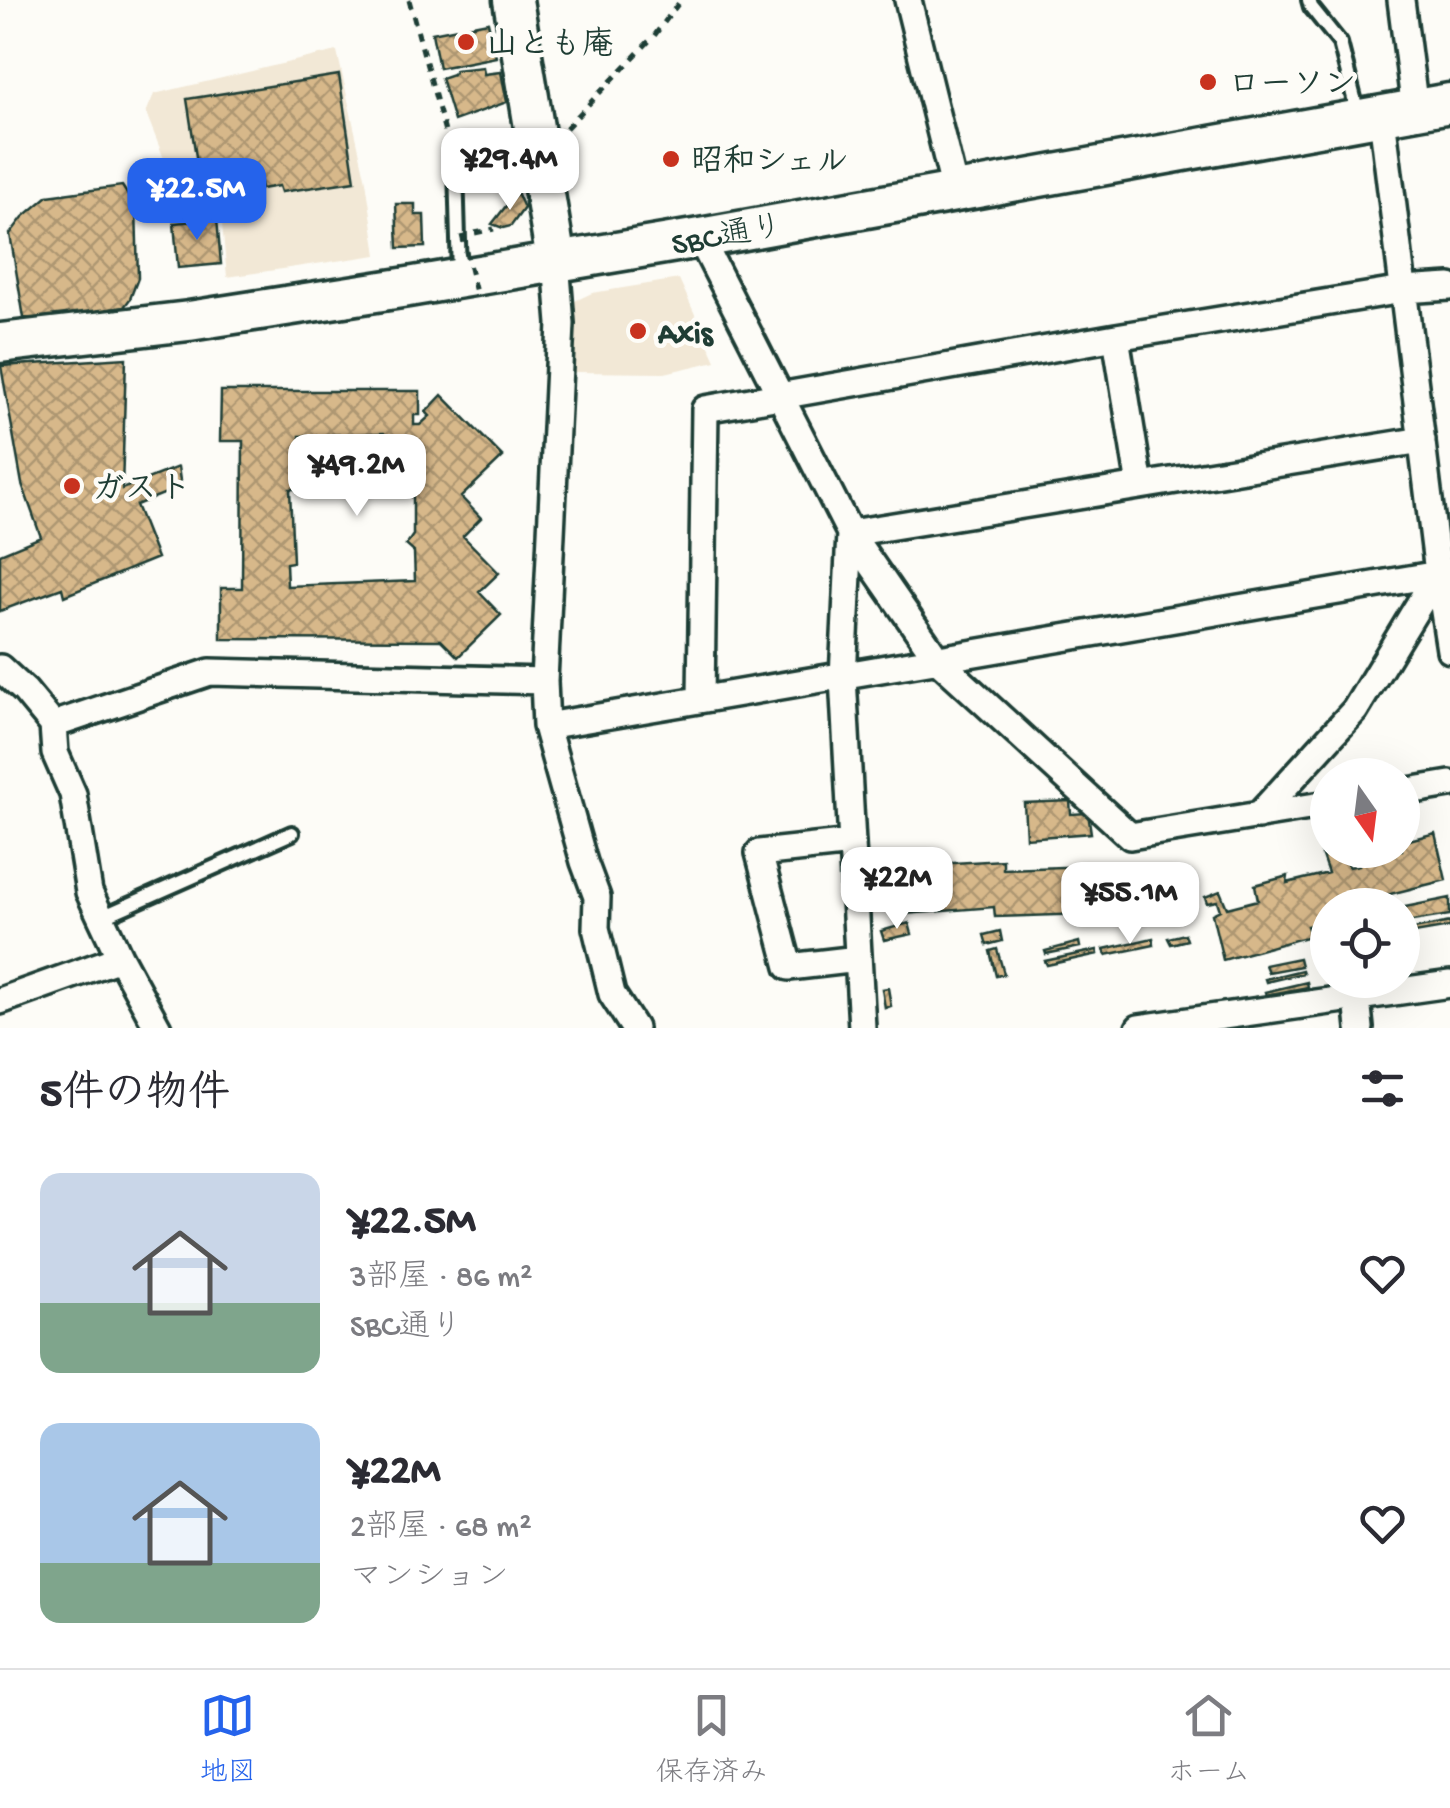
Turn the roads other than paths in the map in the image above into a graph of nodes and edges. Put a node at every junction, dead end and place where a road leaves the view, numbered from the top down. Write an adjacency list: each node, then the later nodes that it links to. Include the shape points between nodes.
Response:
1 (514, 0): 9 (street)
2 (908, 0): 7 (street)
3 (1309, 0): 5 (lane)
4 (1401, 0): 5 (street)
5 (1402, 113): 7 (street, SBC通り); 12 (street)
6 (450, 150): 11 (lane)
7 (955, 191): 8 (street, SBC通り)
8 (700, 238): 9 (street, SBC通り); 15 (street)
9 (556, 261): 11 (street, SBC通り); 24 (street, via 560,324)
10 (1450, 286): 12 (street)
11 (468, 287): 14 (street, SBC通り)
12 (1404, 290): 13 (street); 16 (street)
13 (1116, 337): 15 (street); 17 (street)
14 (0, 342)
15 (779, 394): 18 (street); 25 (street, via 705,409)
16 (1422, 440): 17 (street); 19 (street)
17 (1140, 486): 18 (street)
18 (850, 533): 21 (street); 23 (street)
19 (1444, 573): 20 (street); 21 (street); 31 (street, via 1354,710)
20 (1450, 650)
21 (938, 660): 23 (street); 31 (street, via 1130,836)
22 (0, 668): 26 (street)
23 (842, 677): 25 (street); 33 (street)
24 (544, 681): 26 (street, via 210,672); 27 (street)
25 (702, 698): 27 (street)
26 (53, 725): 34 (street, via 55,754 73,794 89,892)
27 (546, 726): 43 (street, via 596,897 596,928 612,994)
28 (1450, 784): 29 (street)
29 (1420, 789)
30 (1310, 807): 31 (street)
31 (1258, 816)
32 (292, 834): 34 (lane)
33 (852, 843): 36 (street); 36 (street, via 759,853 788,966)
34 (102, 917): 35 (street)
35 (120, 958): 40 (street); 42 (street)
36 (858, 960): 44 (street)
37 (1450, 984): 38 (street)
38 (1420, 989)
39 (1357, 998): 41 (street); 46 (street)
40 (0, 1001)
41 (1203, 1024): 45 (street)
42 (158, 1028)
43 (634, 1028)
44 (862, 1028)
45 (1139, 1028)
46 (1360, 1028)

